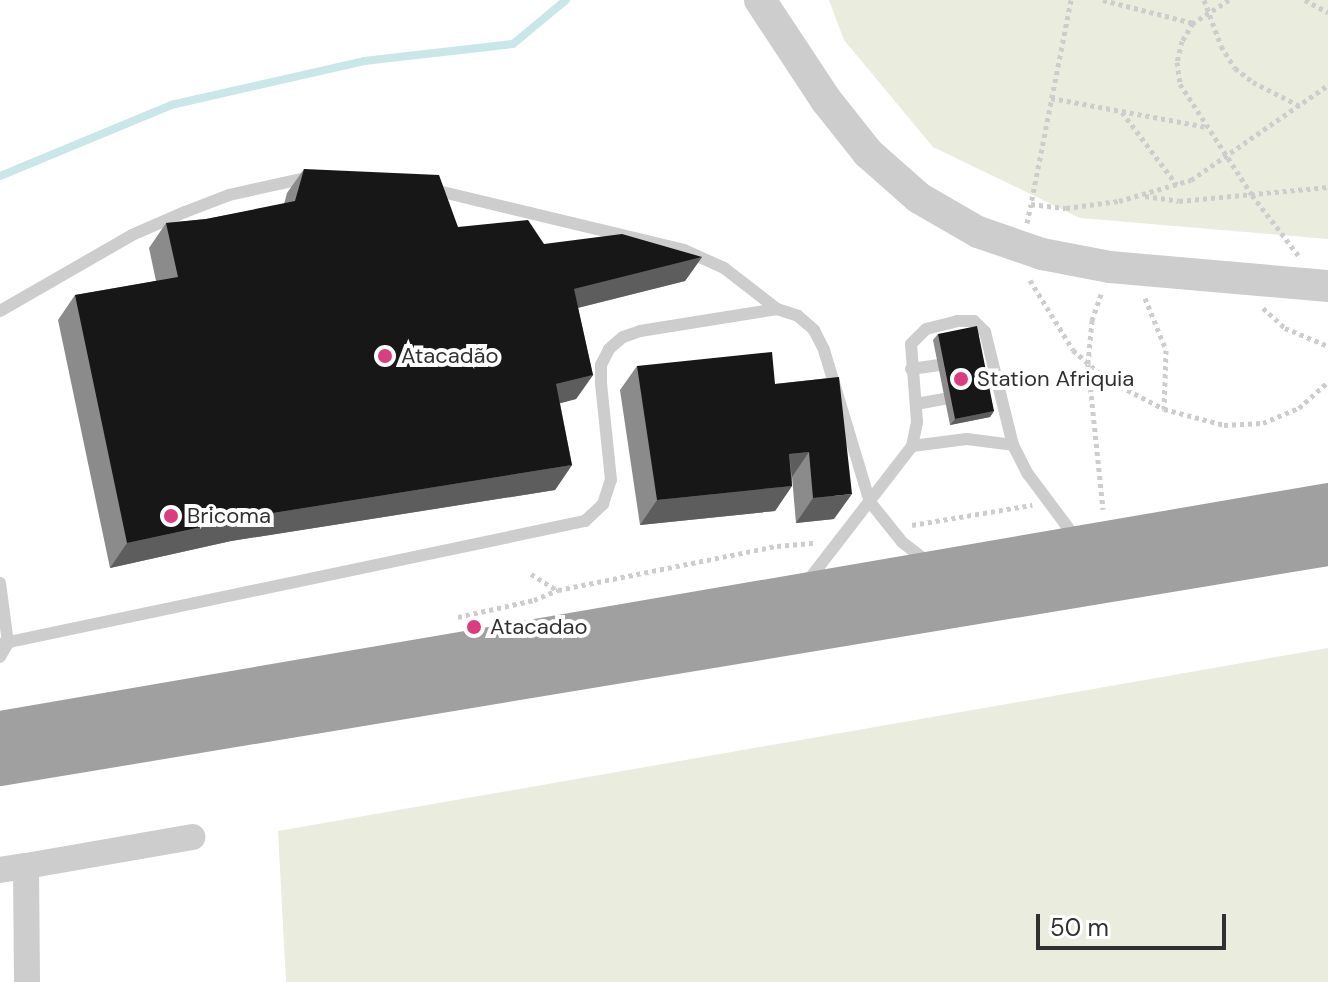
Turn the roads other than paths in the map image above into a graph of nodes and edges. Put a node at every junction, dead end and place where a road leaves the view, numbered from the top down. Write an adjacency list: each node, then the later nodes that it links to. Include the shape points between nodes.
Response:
1 (760, 0): 4 (street, via 868,153 892,177 948,216 1121,268)
2 (320, 175): 6 (lane, via 229,195 185,212 132,235)
3 (414, 185): 5 (lane, via 684,250 724,268)
4 (1328, 286)
5 (777, 309): 15 (lane, via 798,316 824,350); 22 (lane, via 640,331 609,349 601,365 601,384 611,480 603,504 585,521)
6 (0, 311)
7 (938, 365): 8 (lane)
8 (911, 369): 9 (lane, via 911,344 917,335 965,319 981,326 984,357); 12 (lane)
9 (998, 390): 10 (lane); 13 (lane)
10 (985, 392)
11 (945, 399): 12 (lane)
12 (916, 404): 14 (lane)
13 (1013, 445): 14 (lane, via 967,439); 17 (lane, via 1049,502)
14 (912, 446): 15 (lane)
15 (870, 502): 19 (lane, via 920,558); 21 (lane)
16 (1328, 504): 17 (highway)
17 (1094, 544): 19 (highway)
18 (1328, 545): 25 (highway)
19 (941, 571): 21 (highway)
20 (0, 583): 22 (lane)
21 (797, 595): 24 (highway)
22 (4, 644): 23 (lane)
23 (0, 657)
24 (0, 732)
25 (0, 765)
26 (193, 837): 27 (street)
27 (13, 868): 28 (street)
28 (27, 982)

